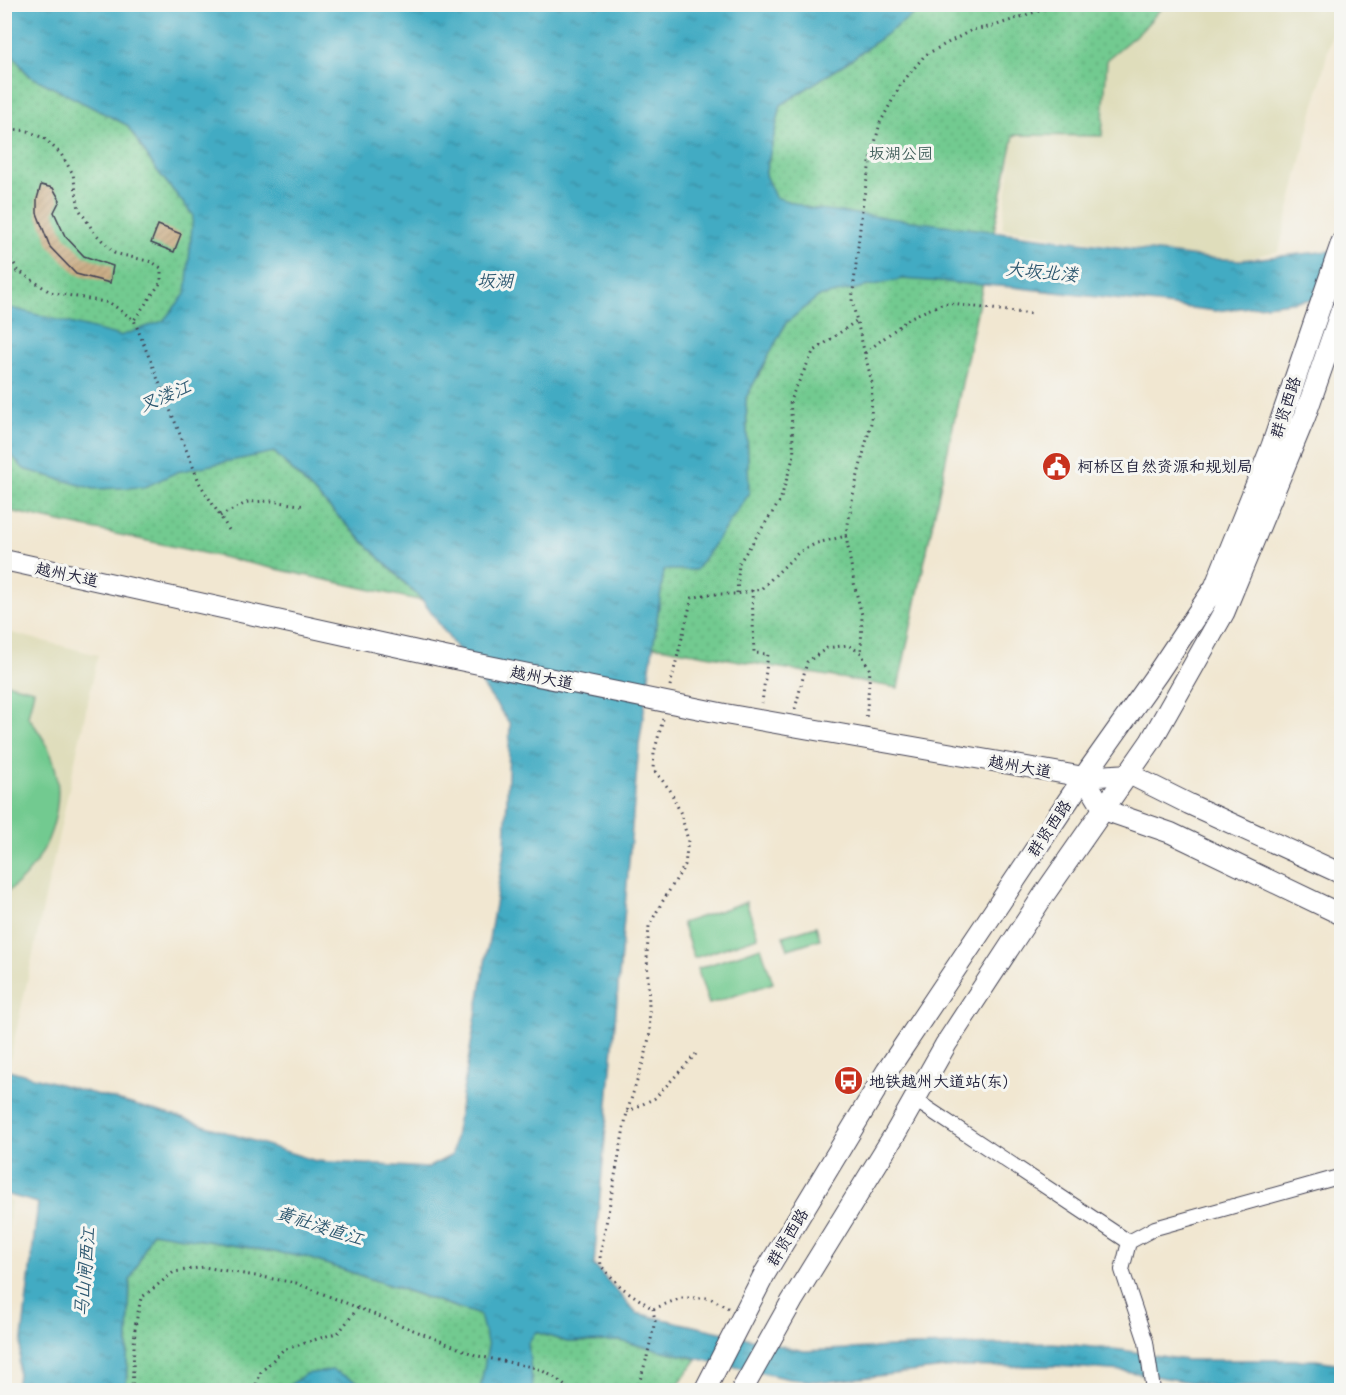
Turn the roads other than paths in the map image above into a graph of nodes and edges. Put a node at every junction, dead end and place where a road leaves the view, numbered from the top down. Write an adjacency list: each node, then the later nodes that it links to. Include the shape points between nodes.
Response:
1 (1341, 244): 5 (main road, 群贤西路, via 1272,446 1215,587)
2 (1341, 309): 4 (main road, 群贤西路, via 1305,416 1224,612 1152,741)
3 (4, 560): 5 (street, 越州大道, bridge, via 724,714)
4 (1129, 774): 5 (street, 越州大道); 6 (main road, 群贤西路); 7 (street)
5 (1084, 777): 6 (street); 13 (main road, 群贤西路, via 887,1071 765,1273)
6 (1104, 810): 8 (street, via 1171,833); 9 (main road, 群贤西路, via 946,1044)
7 (1341, 874)
8 (1341, 915)
9 (915, 1100): 11 (street); 12 (main road, 群贤西路)
10 (1341, 1176): 11 (street, via 1155,1228)
11 (1130, 1242): 14 (street, via 1122,1270 1146,1342)
12 (746, 1383)
13 (705, 1390)
14 (1153, 1390)

